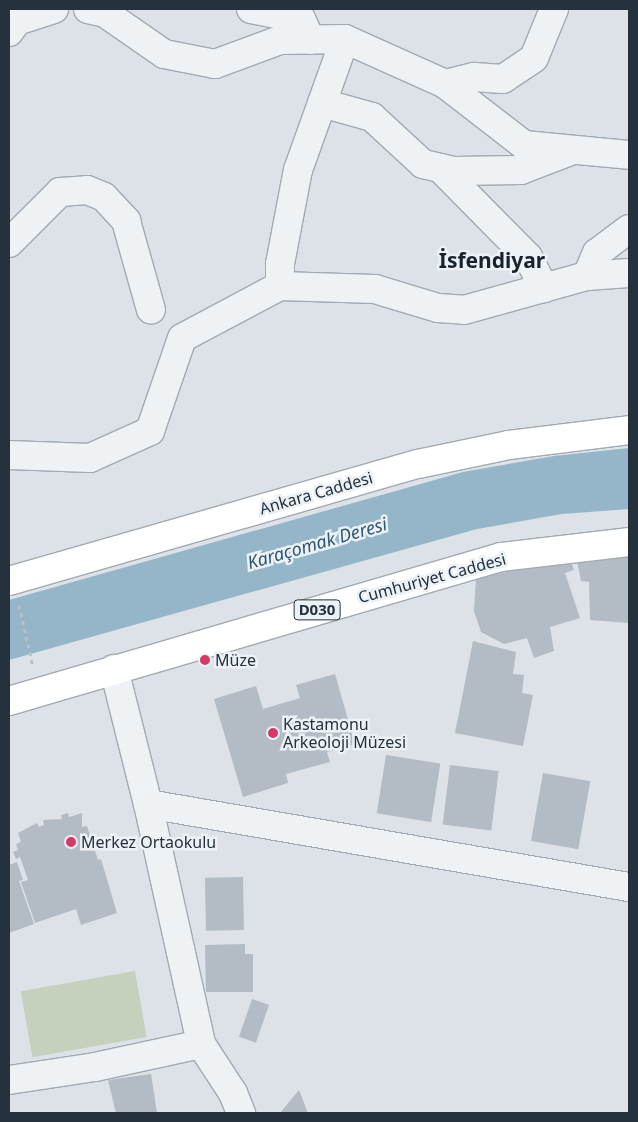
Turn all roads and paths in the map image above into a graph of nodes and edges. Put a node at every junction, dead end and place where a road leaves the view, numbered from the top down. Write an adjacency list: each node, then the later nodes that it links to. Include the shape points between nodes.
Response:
1 (54, 9): 5 (street, via 16,21)
2 (88, 9): 6 (street, via 105,13 164,54 215,64 280,40)
3 (251, 9): 6 (street, via 301,19)
4 (554, 9): 8 (street, via 534,58 503,79 474,77)
5 (9, 32)
6 (311, 40): 7 (street)
7 (345, 40): 8 (street); 9 (street)
8 (445, 84): 10 (street, via 524,146)
9 (322, 103): 12 (street, via 372,117 423,164); 17 (street, via 298,170 280,264)
10 (573, 150): 11 (street); 12 (street, via 521,170)
11 (629, 155)
12 (440, 168): 18 (street, via 528,257)
13 (629, 229): 16 (street, via 598,253)
14 (9, 243): 19 (street, via 60,192 87,190 104,197 126,221)
15 (629, 273): 16 (street)
16 (587, 276): 18 (street)
17 (280, 286): 18 (street, via 375,288 438,308 464,310); 21 (street, via 182,338 150,431 90,458)
18 (544, 288)
19 (151, 310)
20 (629, 430): 23 (main road, Ankara Caddesi, via 510,445 418,464)
21 (9, 455)
22 (629, 542): 24 (main road, Cumhuriyet Caddesi / D030, via 501,557)
23 (14, 592): 25 (path)
24 (114, 668): 26 (main road, Cumhuriyet Caddesi / D030); 27 (street)
25 (33, 671)
26 (9, 700)
27 (148, 804): 28 (street); 29 (street)
28 (629, 887)
29 (201, 1044): 30 (street, via 95,1067); 31 (street, via 233,1093)
30 (9, 1080)
31 (241, 1113)

